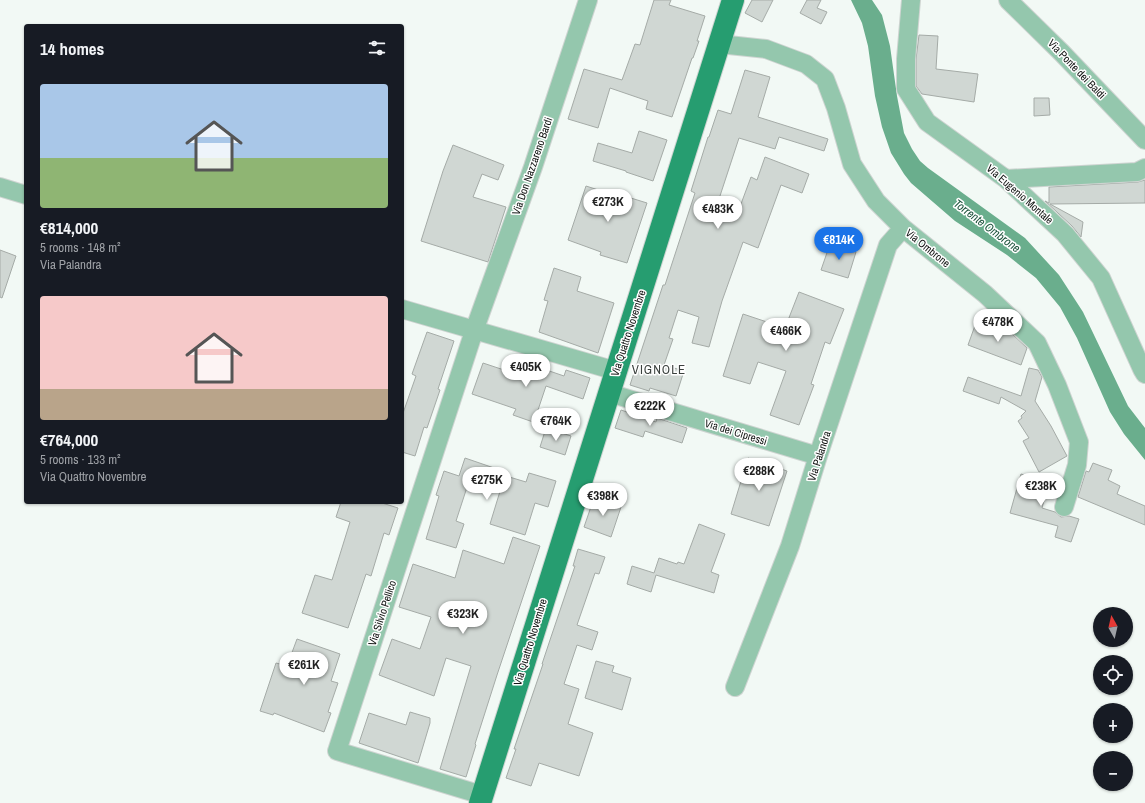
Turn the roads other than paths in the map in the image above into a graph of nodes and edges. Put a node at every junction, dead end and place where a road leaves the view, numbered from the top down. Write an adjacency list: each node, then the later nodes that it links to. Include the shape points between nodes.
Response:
1 (588, 0): 13 (street, Via Don Nazzareno Bardi, via 533,167)
2 (911, 0): 8 (street, Via Eugenio Montale, via 906,89 927,122)
3 (1008, 0): 6 (street, Via Ponte dei Baldi)
4 (730, 2): 5 (main road, Via Quattro Novembre)
5 (719, 44): 11 (street, Via Ombrone, via 766,49 806,64 825,79 852,164 876,201); 14 (main road, Via Quattro Novembre)
6 (1145, 140)
7 (1145, 168): 8 (street, via 1137,172)
8 (1006, 179): 15 (street, Via Eugenio Montale, via 1065,234 1100,278)
9 (0, 187): 10 (street)
10 (24, 193)
11 (903, 228): 17 (street, Via Palandra, via 888,245); 18 (street, Via Ombrone, via 985,294 1037,343 1057,385 1079,442 1077,465)
12 (404, 310): 13 (street)
13 (474, 331): 14 (street); 20 (street, Via Silvio Pellico, via 337,751)
14 (616, 371): 16 (main road, Via Quattro Novembre)
15 (1145, 374)
16 (608, 393): 17 (street, Via dei Cipressi); 20 (main road, Via Quattro Novembre)
17 (818, 456): 19 (street, Via Palandra, via 790,546)
18 (1064, 506)
19 (735, 687)
20 (481, 799)

